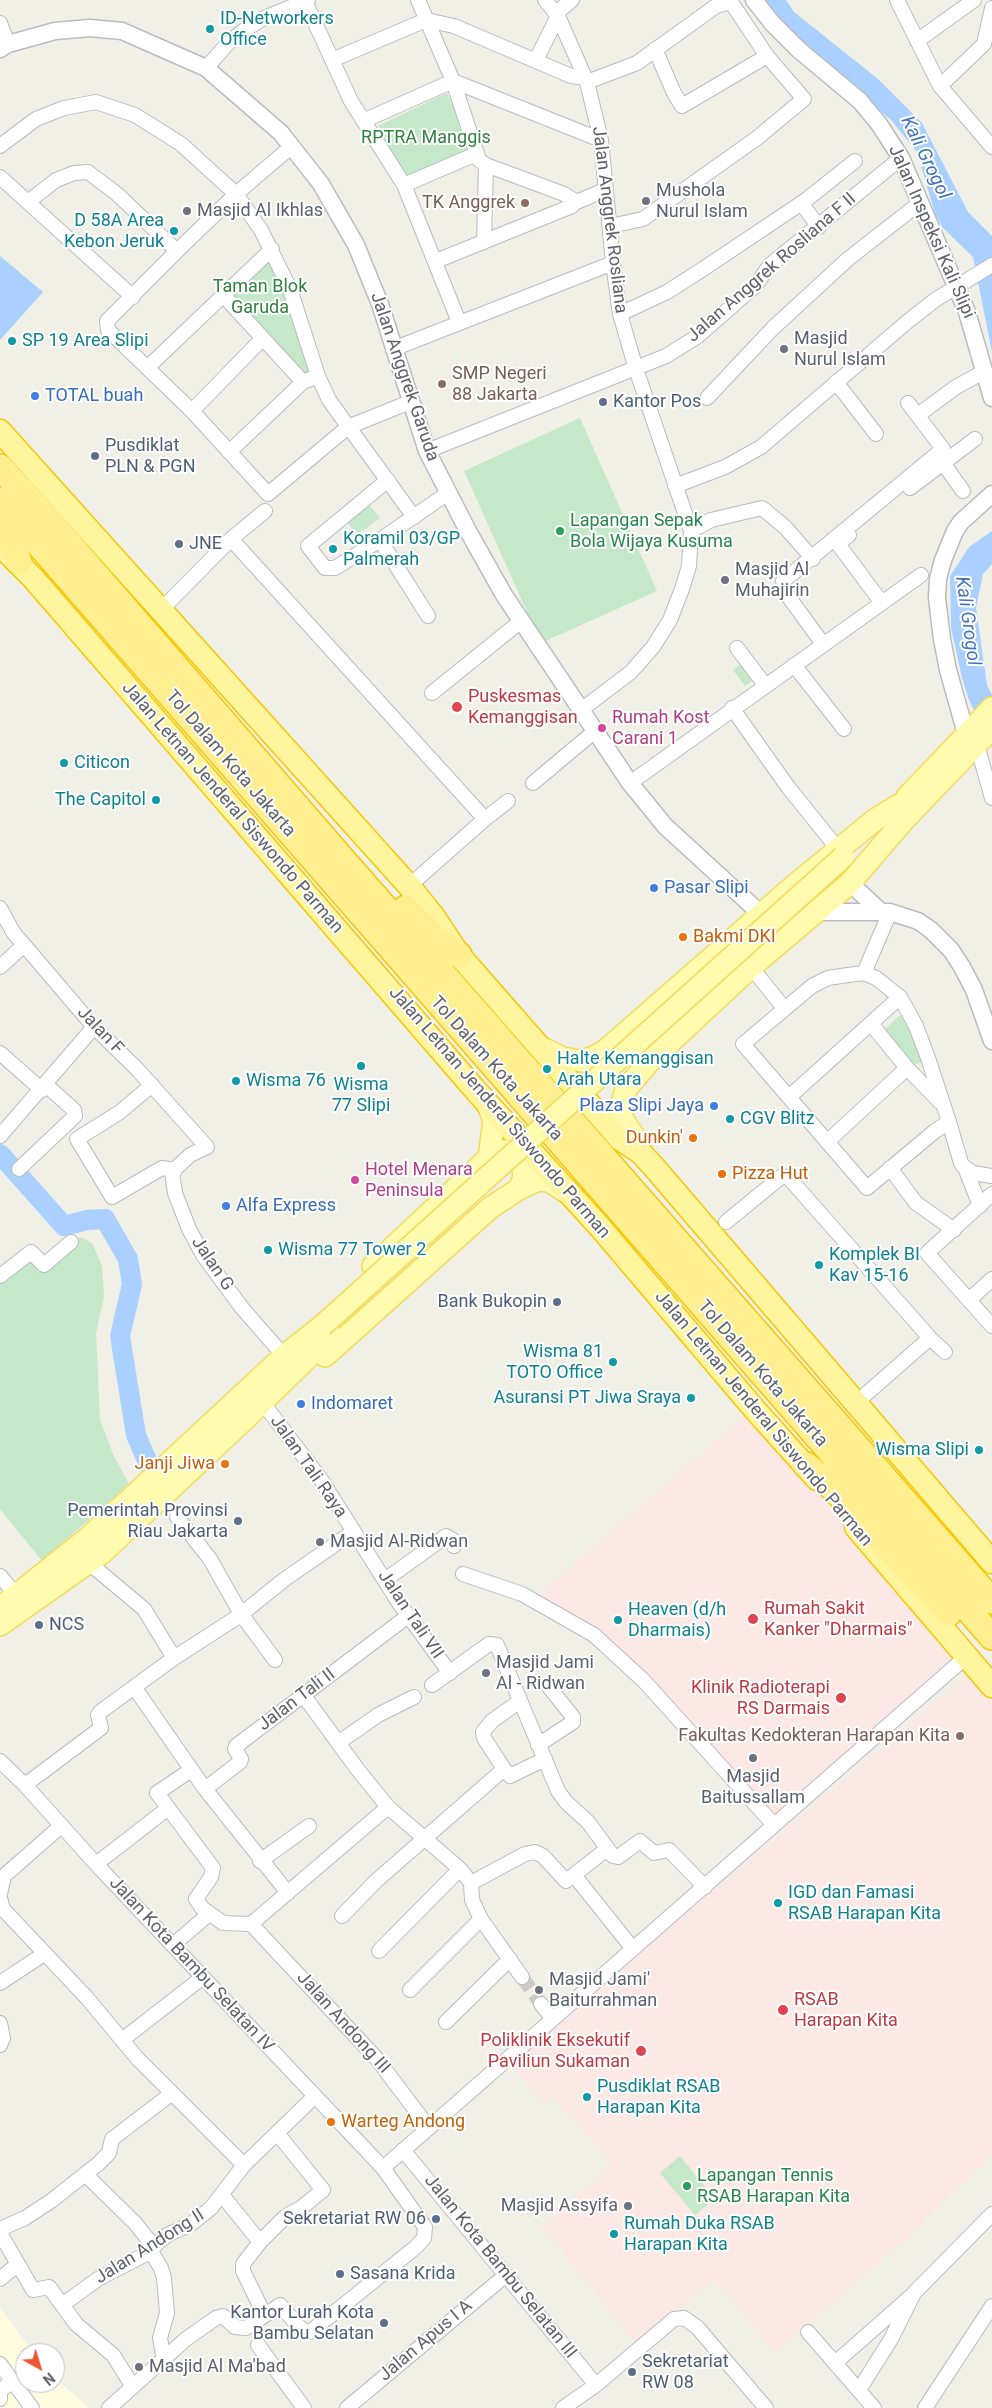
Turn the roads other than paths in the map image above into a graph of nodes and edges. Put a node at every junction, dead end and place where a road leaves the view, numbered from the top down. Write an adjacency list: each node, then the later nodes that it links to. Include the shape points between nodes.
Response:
1 (418, 0): 11 (street)
2 (544, 0): 10 (street, Jalan Anggrek Rosliana)
3 (572, 0): 10 (street)
4 (754, 0): 29 (street, Jalan Inspeksi Kali Slipi, via 799,50 860,100)
5 (898, 0): 13 (street)
6 (974, 0): 13 (street)
7 (306, 1): 17 (street); 19 (street, via 246,29)
8 (714, 3): 15 (street); 16 (street, via 731,2)
9 (992, 8): 22 (street, via 984,44)
10 (557, 14): 18 (street); 20 (street, Jalan Anggrek Rosliana)
11 (426, 20): 17 (street); 18 (street, via 454,26); 21 (street)
12 (0, 23): 14 (street)
13 (917, 42): 22 (street)
14 (4, 46): 19 (street, Jalan Anggrek Garuda, via 55,31 107,29 122,32)
15 (656, 49): 16 (street, via 682,106); 20 (street, via 636,63)
16 (767, 56): 40 (street, via 804,99 757,138 644,219)
17 (332, 60): 23 (street)
18 (536, 60): 20 (street)
19 (206, 68): 26 (street, Jalan Anggrek Garuda)
20 (587, 80): 24 (street, Jalan Anggrek Rosliana)
21 (453, 81): 23 (street); 24 (street); 28 (street)
22 (940, 86): 27 (street)
23 (363, 121): 33 (street)
24 (601, 140): 34 (street, Jalan Anggrek Rosliana)
25 (0, 146): 35 (street, via 36,119 64,108 96,102 135,114 164,131)
26 (292, 146): 35 (street); 54 (street, Jalan Anggrek Garuda, via 321,184 356,245 380,304)
27 (992, 147)
28 (476, 154): 31 (street); 33 (street)
29 (901, 158): 37 (street, Jalan Inspeksi Kali Slipi); 41 (street, Jalan Anggrek Rosliana F II)
30 (855, 161): 39 (street)
31 (486, 165): 38 (street, via 564,194); 42 (street)
32 (0, 176): 36 (street)
33 (404, 185): 45 (street)
34 (605, 190): 38 (street); 40 (street, Jalan Anggrek Rosliana)
35 (236, 194): 43 (street); 44 (street)
36 (28, 202): 44 (street, via 56,180 88,172 117,194); 50 (street)
37 (922, 202): 48 (street, Jalan Inspeksi Kali Slipi); 61 (street, via 848,259 766,335)
38 (574, 203): 42 (street)
39 (801, 203): 41 (street); 51 (street, via 667,292)
40 (610, 226): 46 (street, Jalan Anggrek Rosliana)
41 (819, 227): 56 (street, Jalan Anggrek Rosliana F II, via 770,266 755,286 698,336 666,356)
42 (484, 242): 45 (street)
43 (272, 249): 49 (street); 58 (street, via 290,289)
44 (177, 251): 50 (street)
45 (436, 261): 52 (street)
46 (612, 263): 51 (street, Jalan Anggrek Rosliana); 52 (street)
47 (992, 265): 48 (street)
48 (956, 286): 57 (street, Jalan Inspeksi Kali Slipi); 60 (street)
49 (223, 295): 53 (street); 55 (street)
50 (133, 297): 55 (street, via 107,322 108,330)
51 (620, 314): 56 (street, Jalan Anggrek Rosliana)
52 (460, 322): 54 (street)
53 (262, 339): 59 (street); 65 (street)
54 (393, 348): 63 (street, Jalan Anggrek Garuda)
55 (148, 368): 65 (street)
56 (636, 369): 71 (street, Jalan Anggrek Rosliana F II); 76 (street, Jalan Anggrek Rosliana)
57 (985, 371): 62 (street, Jalan Inspeksi Kali Slipi); 66 (street, via 956,387)
58 (318, 376): 59 (street); 67 (street, via 329,400)
59 (303, 382): 72 (street)
60 (836, 382): 69 (street); 76 (street, via 761,447)
61 (707, 398)
62 (992, 398)
63 (410, 402): 67 (street); 71 (street, Jalan Anggrek Garuda)
64 (908, 403): 66 (street)
65 (192, 411): 72 (street)
66 (918, 415): 88 (street, via 944,448)
67 (348, 427): 72 (street, via 268,494); 75 (street)
68 (0, 431): 94 (highway)
69 (876, 434)
70 (975, 439): 73 (street)
71 (427, 451): 78 (street, Jalan Anggrek Garuda)
72 (229, 452)
73 (943, 463): 77 (street); 93 (street, via 838,544)
74 (0, 467): 108 (highway, Tol Dalam Kota Jakarta)
75 (388, 480): 82 (street); 86 (street, via 308,546 325,568 335,568)
76 (675, 486): 84 (street, Jalan Anggrek Rosliana)
77 (962, 491)
78 (448, 492): 82 (street); 96 (street, Jalan Anggrek Garuda)
79 (992, 494): 107 (street, via 955,531 938,579 937,598 948,670)
80 (0, 500): 170 (highway, Tol Dalam Kota Jakarta)
81 (265, 510): 85 (street)
82 (414, 517): 86 (street)
83 (0, 525): 89 (highway)
84 (690, 531): 88 (street, via 711,520 762,508 785,527); 104 (street, Jalan Anggrek Rosliana, via 688,566 670,620 653,647 631,672)
85 (231, 539): 94 (street); 113 (street)
86 (380, 540): 95 (street)
87 (0, 545): 89 (highway, Jalan Letnan Jenderal Siswondo Parman)
88 (813, 558): 91 (street)
89 (19, 562): 139 (highway, Jalan Letnan Jenderal Siswondo Parman)
90 (921, 575): 93 (street)
91 (783, 581)
92 (788, 596): 97 (street)
93 (882, 603): 97 (street)
94 (162, 610): 115 (highway)
95 (428, 616)
96 (521, 621): 101 (street); 104 (street, Jalan Anggrek Garuda)
97 (823, 644): 99 (street)
98 (737, 648): 100 (street)
99 (794, 665): 100 (street); 105 (street)
100 (765, 685): 102 (street)
101 (432, 693)
102 (732, 708): 110 (street); 114 (street)
103 (992, 708): 107 (main road)
104 (581, 710): 106 (street, Jalan Anggrek Garuda)
105 (844, 729)
106 (595, 731): 109 (street); 110 (street, Jalan Anggrek Garuda)
107 (977, 735): 111 (street); 114 (main road, via 902,813)
108 (242, 741): 121 (highway, via 264,752 287,773 421,924); 168 (highway, Tol Dalam Kota Jakarta)
109 (533, 783)
110 (630, 783): 119 (street, Jalan Anggrek Garuda, via 677,840)
111 (992, 798)
112 (508, 801): 113 (street)
113 (485, 819): 115 (street)
114 (846, 864): 117 (street); 118 (main road); 119 (main road); 162 (main road, bridge)
115 (409, 886): 121 (highway)
116 (0, 908): 120 (street, Jalan F)
117 (884, 911): 118 (street); 124 (street); 130 (street, via 918,921 951,950 974,990)
118 (814, 912): 123 (main road)
119 (761, 914): 129 (main road)
120 (24, 944): 122 (street); 128 (street, Jalan F)
121 (459, 955): 131 (highway)
122 (0, 967)
123 (751, 967): 126 (street); 133 (main road)
124 (864, 973): 125 (street, via 888,985); 126 (street, via 828,978)
125 (900, 997): 127 (street); 138 (street, via 916,1026)
126 (784, 1008): 137 (street, via 743,1044)
127 (872, 1024): 134 (street); 137 (street)
128 (94, 1027): 135 (street, Jalan F); 136 (street)
129 (616, 1041): 131 (main road, via 594,1057 581,1061 564,1058); 133 (main road, via 619,1058 626,1065)
130 (992, 1041)
131 (540, 1047): 143 (highway, via 620,1139)
132 (0, 1053): 136 (street)
133 (645, 1067): 143 (main road, via 626,1089 621,1106 622,1118)
134 (907, 1068): 138 (street); 142 (street)
135 (152, 1086): 147 (street, Jalan F, via 207,1146 190,1155); 147 (street, via 120,1112 77,1138 112,1197 162,1168)
136 (44, 1087): 141 (street); 146 (street, via 74,1110 75,1116)
137 (789, 1097): 142 (street)
138 (943, 1104): 140 (street)
139 (488, 1106): 144 (main road, via 494,1120); 152 (highway, Jalan Letnan Jenderal Siswondo Parman)
140 (949, 1122): 145 (street); 148 (street)
141 (0, 1136)
142 (827, 1142): 145 (street, via 867,1188)
143 (640, 1152): 155 (highway)
144 (489, 1158): 150 (main road, via 496,1151 514,1155 524,1171); 164 (main road)
145 (890, 1168): 156 (street, via 916,1203)
146 (19, 1169)
147 (175, 1170): 164 (street, Jalan G, via 172,1174 175,1193 194,1241 242,1308)
148 (966, 1170): 149 (street); 153 (street)
149 (992, 1176)
150 (518, 1189): 152 (main road, via 543,1179); 166 (main road, via 490,1208 312,1366)
151 (992, 1194): 153 (street)
152 (571, 1195): 171 (highway, Jalan Letnan Jenderal Siswondo Parman)
153 (980, 1206): 156 (street)
154 (726, 1222): 163 (street, via 781,1176 788,1177)
155 (704, 1225): 167 (highway, via 719,1228); 172 (highway)
156 (954, 1230): 160 (street, via 928,1254)
157 (71, 1242): 158 (street, via 44,1265 31,1252)
158 (0, 1276)
159 (992, 1279): 160 (street)
160 (970, 1300): 161 (street)
161 (992, 1326)
162 (326, 1330): 164 (main road); 166 (main road)
163 (930, 1338): 165 (street); 167 (street)
164 (284, 1350): 182 (main road, via 88,1538)
165 (945, 1352)
166 (287, 1380): 169 (main road)
167 (865, 1395): 172 (highway)
168 (819, 1402): 170 (highway); 183 (highway, Tol Dalam Kota Jakarta)
169 (263, 1403): 174 (street, Jalan Tali Raya, via 320,1478); 178 (main road)
170 (800, 1418): 187 (highway, Tol Dalam Kota Jakarta)
171 (806, 1465): 188 (highway, via 835,1490 955,1618); 189 (highway, Jalan Letnan Jenderal Siswondo Parman, via 872,1548)
172 (927, 1477): 175 (highway); 177 (highway)
173 (177, 1517): 184 (street, via 210,1559)
174 (353, 1532): 181 (street, Jalan Tali VII); 184 (street)
175 (992, 1543)
176 (454, 1546): 181 (street, via 453,1540 446,1536)
177 (992, 1562)
178 (89, 1563): 186 (main road); 190 (street, via 144,1609)
179 (463, 1574): 210 (street, via 522,1594 594,1635 644,1680)
180 (0, 1576): 182 (street)
181 (385, 1580): 185 (street, Jalan Tali VII)
182 (8, 1601)
183 (992, 1602)
184 (241, 1614): 190 (street); 191 (street)
185 (408, 1616): 192 (street, Jalan Tali VII); 197 (street, Jalan Tali II)
186 (0, 1625)
187 (992, 1637)
188 (992, 1650)
189 (967, 1656): 194 (highway, Jalan Letnan Jenderal Siswondo Parman); 210 (street)
190 (174, 1658): 195 (street)
191 (275, 1660)
192 (450, 1673): 193 (street); 199 (street, via 494,1643)
193 (432, 1685)
194 (992, 1686)
195 (134, 1687): 204 (street); 206 (street, via 100,1712 101,1728)
196 (549, 1687): 201 (street, via 573,1717 573,1722)
197 (304, 1696): 200 (street); 207 (street, Jalan Tali II, via 236,1746 240,1762)
198 (414, 1697): 200 (street, via 378,1714)
199 (520, 1701): 201 (street); 205 (street, via 492,1721 484,1732 484,1738)
200 (338, 1743): 208 (street)
201 (538, 1745): 202 (street)
202 (545, 1759): 205 (street, via 510,1776); 214 (street, via 558,1791 588,1822)
203 (0, 1761): 206 (street, Jalan Kota Bambu Selatan IV)
204 (191, 1770): 207 (street); 209 (street, via 157,1793)
205 (504, 1770): 213 (street)
206 (25, 1785): 211 (street, Jalan Kota Bambu Selatan IV)
207 (205, 1789): 215 (street)
208 (387, 1808): 213 (street); 222 (street)
209 (166, 1809): 216 (street); 225 (street, via 213,1868 212,1877 196,1899)
210 (774, 1825): 221 (street)
211 (61, 1826): 216 (street, Jalan Kota Bambu Selatan IV); 218 (street)
212 (309, 1826): 215 (street)
213 (424, 1840): 217 (street); 226 (street, via 376,1881)
214 (606, 1849): 219 (street); 221 (street, via 618,1857 640,1841 654,1854 669,1850)
215 (260, 1861): 222 (street)
216 (96, 1864): 229 (street, Jalan Kota Bambu Selatan IV)
217 (460, 1869): 220 (street); 231 (street)
218 (2, 1874): 223 (street)
219 (574, 1875): 220 (street, via 564,1880 543,1856 534,1852); 230 (street)
220 (471, 1883): 227 (street, via 472,1900)
221 (705, 1886): 230 (street)
222 (288, 1893): 228 (street)
223 (0, 1894)
224 (0, 1898): 232 (street, via 3,1909)
225 (209, 1914): 228 (street, via 223,1923); 229 (street)
226 (342, 1916)
227 (481, 1919): 233 (street); 237 (street)
228 (251, 1924): 246 (street, Jalan Andong III, via 377,2058)
229 (173, 1945): 234 (street, Jalan Kota Bambu Selatan IV)
230 (633, 1949): 239 (street)
231 (379, 1951)
232 (44, 1954): 236 (street); 242 (street)
233 (510, 1959): 235 (street); 240 (street)
234 (203, 1977): 242 (street); 245 (street, Jalan Kota Bambu Selatan IV)
235 (522, 1977)
236 (0, 1983)
237 (410, 1990)
238 (541, 2004): 239 (street)
239 (553, 2019): 246 (street)
240 (446, 2022)
241 (0, 2023): 243 (street, via 3,2038)
242 (122, 2040): 244 (street)
243 (0, 2045)
244 (171, 2094): 249 (street); 251 (street, via 112,2139 109,2152)
245 (315, 2096): 247 (street, Jalan Andong II); 250 (street, Jalan Kota Bambu Selatan IV)
246 (429, 2128): 248 (street)
247 (277, 2134): 249 (street, Jalan Andong II); 256 (street, via 323,2190 301,2208 292,2211)
248 (404, 2150): 250 (street); 260 (street, Jalan Kota Bambu Selatan III)
249 (244, 2165): 252 (street, Jalan Andong II)
250 (382, 2168): 265 (street, Jalan Kota Bambu Selatan IV, via 425,2227 424,2238 310,2332 303,2331 280,2305)
251 (85, 2174): 254 (street, via 25,2218); 257 (street, via 135,2223)
252 (222, 2195): 256 (street); 257 (street, Jalan Andong II, via 191,2224 167,2235)
253 (992, 2214): 262 (street)
254 (0, 2229)
255 (0, 2233): 258 (street)
256 (260, 2242): 265 (street, via 242,2267)
257 (152, 2248): 263 (street, Jalan Andong II, via 98,2279); 268 (street, via 164,2278 167,2313 160,2338)
258 (5, 2254): 259 (street)
259 (18, 2264): 261 (street); 263 (street, via 33,2290 47,2286)
260 (506, 2275): 272 (street, Jalan Kota Bambu Selatan III); 279 (street, Jalan Apus I A)
261 (0, 2279)
262 (914, 2293): 269 (street); 274 (street, via 891,2339)
263 (62, 2306): 273 (street, via 80,2328 113,2355)
264 (992, 2306): 283 (street)
265 (264, 2314): 268 (street, via 246,2328 235,2327 223,2316 216,2318 186,2339)
266 (808, 2332): 269 (street)
267 (258, 2345): 278 (street)
268 (164, 2360): 273 (street)
269 (835, 2363): 274 (street)
270 (0, 2364): 271 (street)
271 (11, 2382): 275 (street, via 0,2391); 276 (street)
272 (596, 2385): 280 (street); 281 (street, via 674,2320 684,2318 697,2327)
273 (133, 2387): 277 (street)
274 (858, 2390): 282 (street)
275 (0, 2399)
276 (32, 2408)
277 (109, 2408)
278 (304, 2408)
279 (347, 2408)
280 (563, 2408)
281 (766, 2408)
282 (874, 2408)
283 (925, 2408)

